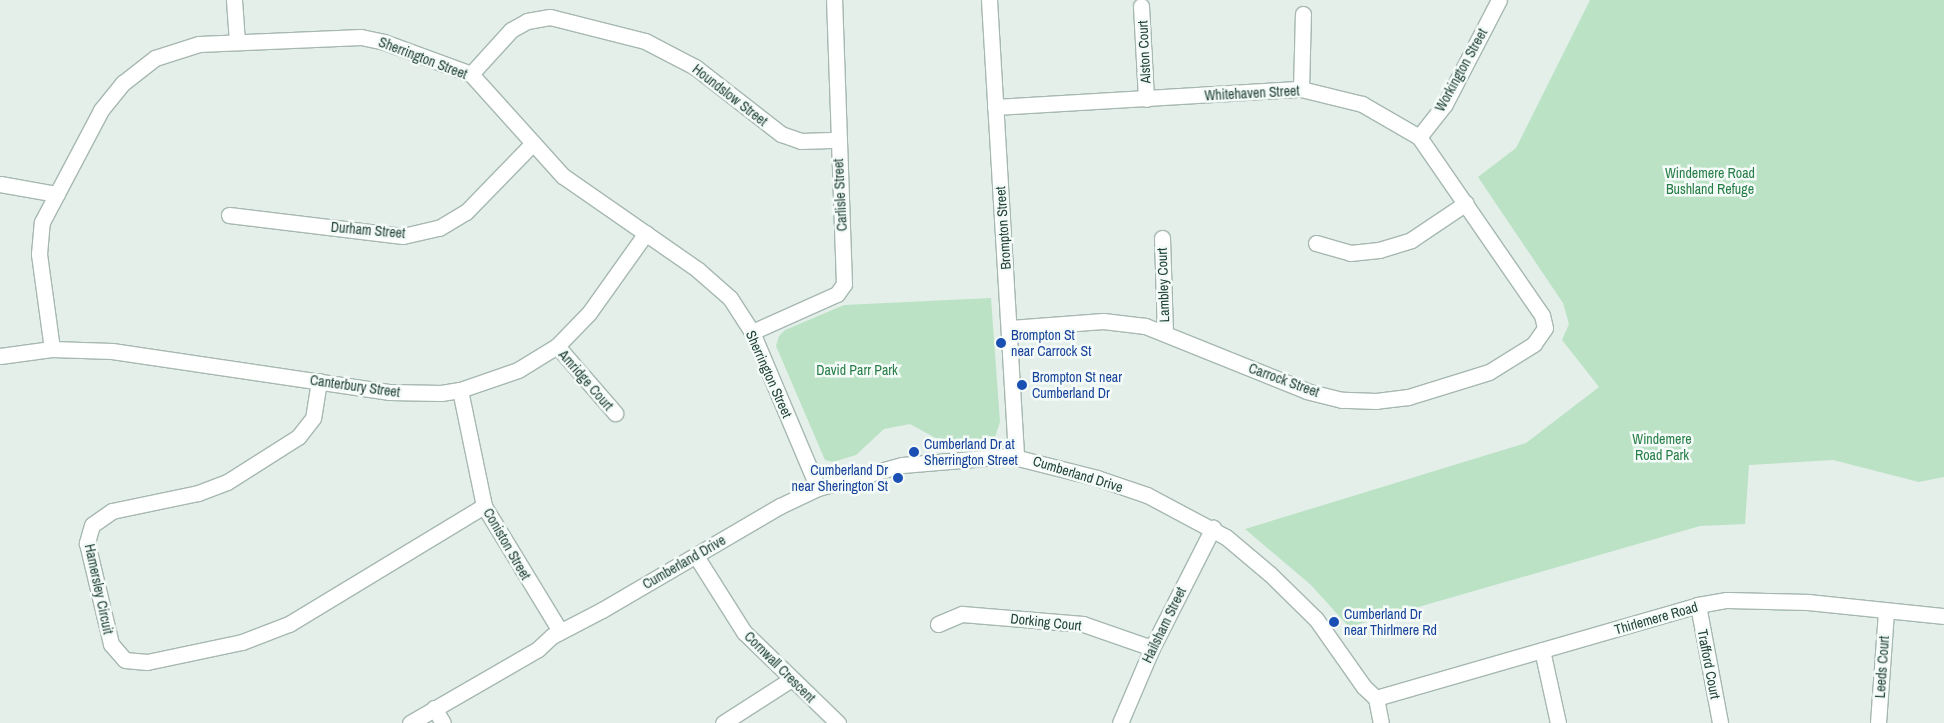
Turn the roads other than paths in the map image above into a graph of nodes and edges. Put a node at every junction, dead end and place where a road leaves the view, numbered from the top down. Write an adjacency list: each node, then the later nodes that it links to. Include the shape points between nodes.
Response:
1 (234, 0): 7 (street)
2 (834, 0): 13 (street, Carlisle Street)
3 (989, 0): 11 (street, Brompton Street)
4 (1499, 0): 12 (street, Workington Street, via 1445,104)
5 (1141, 6): 10 (street, Alston Court)
6 (1303, 14): 9 (street)
7 (237, 42): 8 (street, Sherrington Street, via 361,37 384,42); 16 (street, Sherrington Street, via 199,44 156,58 123,83 101,110)
8 (470, 74): 13 (street, Houndslow Street, via 511,30 528,21 550,17 645,41 695,67 781,134 801,141); 14 (street, Sherrington Street)
9 (1301, 89): 10 (street, Whitehaven Street); 12 (street, Whitehaven Street, via 1362,104)
10 (1146, 99): 11 (street, Whitehaven Street)
11 (996, 107): 22 (street, Brompton Street)
12 (1419, 137): 17 (street, Whitehaven Street)
13 (838, 140): 24 (street, Carlisle Street, via 844,284 837,294)
14 (533, 143): 18 (street, Durham Street, via 466,212 439,228 403,236); 19 (street, Sherrington Street, via 563,176)
15 (0, 184): 16 (street)
16 (57, 194): 27 (street, Sherrington Street, via 42,222 39,254)
17 (1466, 203): 21 (street, via 1411,240 1380,250 1350,253); 23 (street, Whitehaven Street, via 1542,315)
18 (229, 215)
19 (646, 232): 24 (street, Sherrington Street, via 730,298); 26 (street, Canterbury Street, via 589,314)
20 (1162, 238): 25 (street, Lambley Court)
21 (1316, 243)
22 (1010, 328): 25 (street, Carrock Street, via 1103,321); 32 (street, Brompton Street)
23 (1545, 328): 25 (street, Carrock Street, via 1534,344 1489,372 1408,398 1376,401 1342,400 1307,391)
24 (752, 332): 33 (street, Sherrington Street)
25 (1165, 332)
26 (557, 346): 30 (street, Canterbury Street, via 518,370); 31 (street, Amridge Court)
27 (52, 349): 28 (street, Canterbury Street); 29 (street, Canterbury Street, via 139,354)
28 (0, 356)
29 (319, 381): 30 (street, Canterbury Street, via 414,394); 34 (street, Hamersley Circuit, via 313,418 298,437 227,482 198,493 112,511 92,525 87,542 111,644 125,660 147,662 242,642 289,624)
30 (460, 390): 34 (street, Coniston Street)
31 (615, 413)
32 (1016, 456): 33 (street, Cumberland Drive, via 902,465); 35 (street, Cumberland Drive, via 1147,495)
33 (818, 488): 36 (street, Cumberland Drive, via 780,506)
34 (484, 506): 41 (street, Coniston Street)
35 (1213, 528): 42 (street, Hailsham Street); 45 (street, Cumberland Drive, via 1246,552 1316,620 1364,687)
36 (696, 556): 41 (street, Cumberland Drive); 44 (street, Cornwall Crescent, via 744,632)
37 (1698, 605): 38 (street, Thirlemere Road, via 1755,598); 43 (street, Thirlemere Road); 54 (street, Trafford Court)
38 (1886, 611): 39 (street, Thirlemere Road); 55 (street, Leeds Court)
39 (1944, 616)
40 (938, 624): 42 (street, Dorking Court, via 962,614 1083,624)
41 (560, 631): 46 (street, Cumberland Drive, via 538,649)
42 (1152, 648): 51 (street, Hailsham Street)
43 (1542, 650): 45 (street, Thirlemere Road); 53 (street)
44 (790, 680): 49 (street); 50 (street, Cornwall Crescent)
45 (1376, 698): 52 (street)
46 (434, 708): 47 (street, Cumberland Drive); 48 (street)
47 (410, 723)
48 (443, 723)
49 (724, 723)
50 (838, 723)
51 (1120, 723)
52 (1380, 723)
53 (1558, 723)
54 (1720, 723)
55 (1878, 723)

